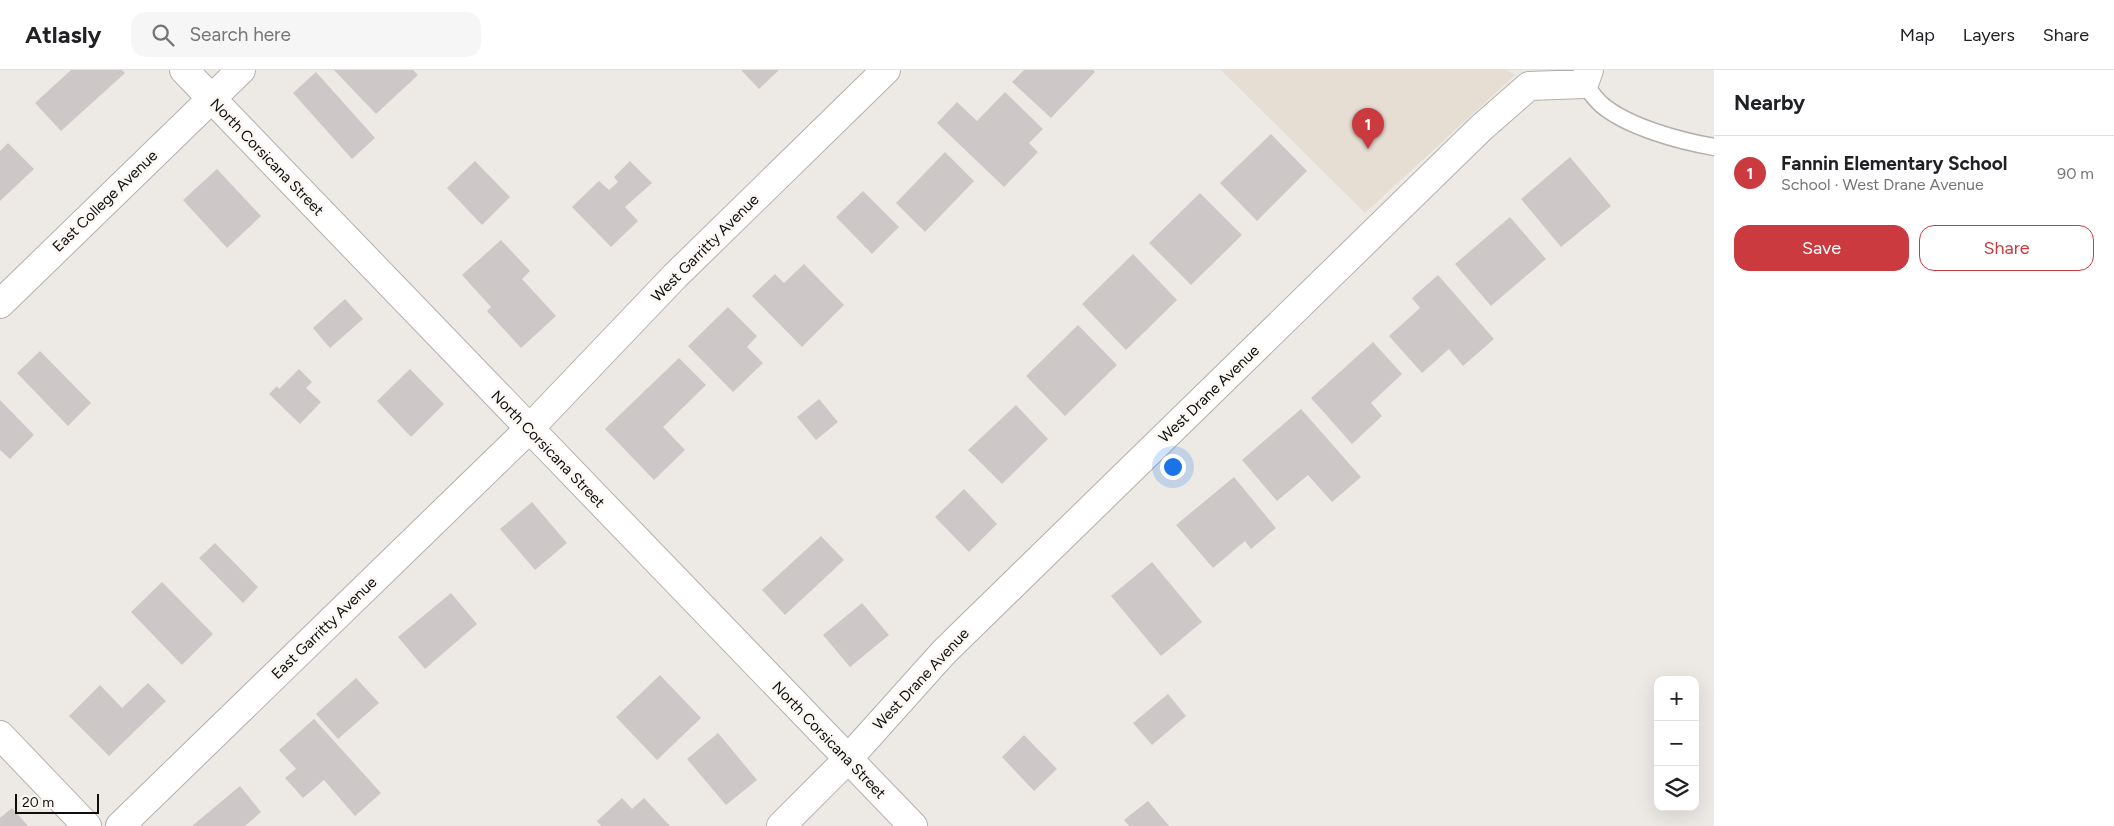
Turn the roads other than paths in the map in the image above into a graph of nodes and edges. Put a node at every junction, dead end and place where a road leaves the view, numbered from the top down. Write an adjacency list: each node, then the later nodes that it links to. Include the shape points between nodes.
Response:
1 (184, 70): 5 (street, North Corsicana Street)
2 (241, 70): 5 (street, East College Avenue)
3 (886, 70): 8 (street, West Garritty Avenue, via 675,276)
4 (1586, 77): 6 (lane, via 1602,104 1624,120 1695,144); 10 (street, West Drane Avenue, via 1530,86 1481,128 951,645)
5 (211, 99): 7 (street, East College Avenue); 8 (street, North Corsicana Street)
6 (1714, 147)
7 (0, 304)
8 (529, 429): 10 (street, North Corsicana Street); 12 (street, East Garritty Avenue)
9 (0, 734): 11 (street)
10 (847, 760): 13 (street, West Drane Avenue); 14 (street, North Corsicana Street)
11 (87, 826)
12 (120, 826)
13 (781, 826)
14 (913, 826)

